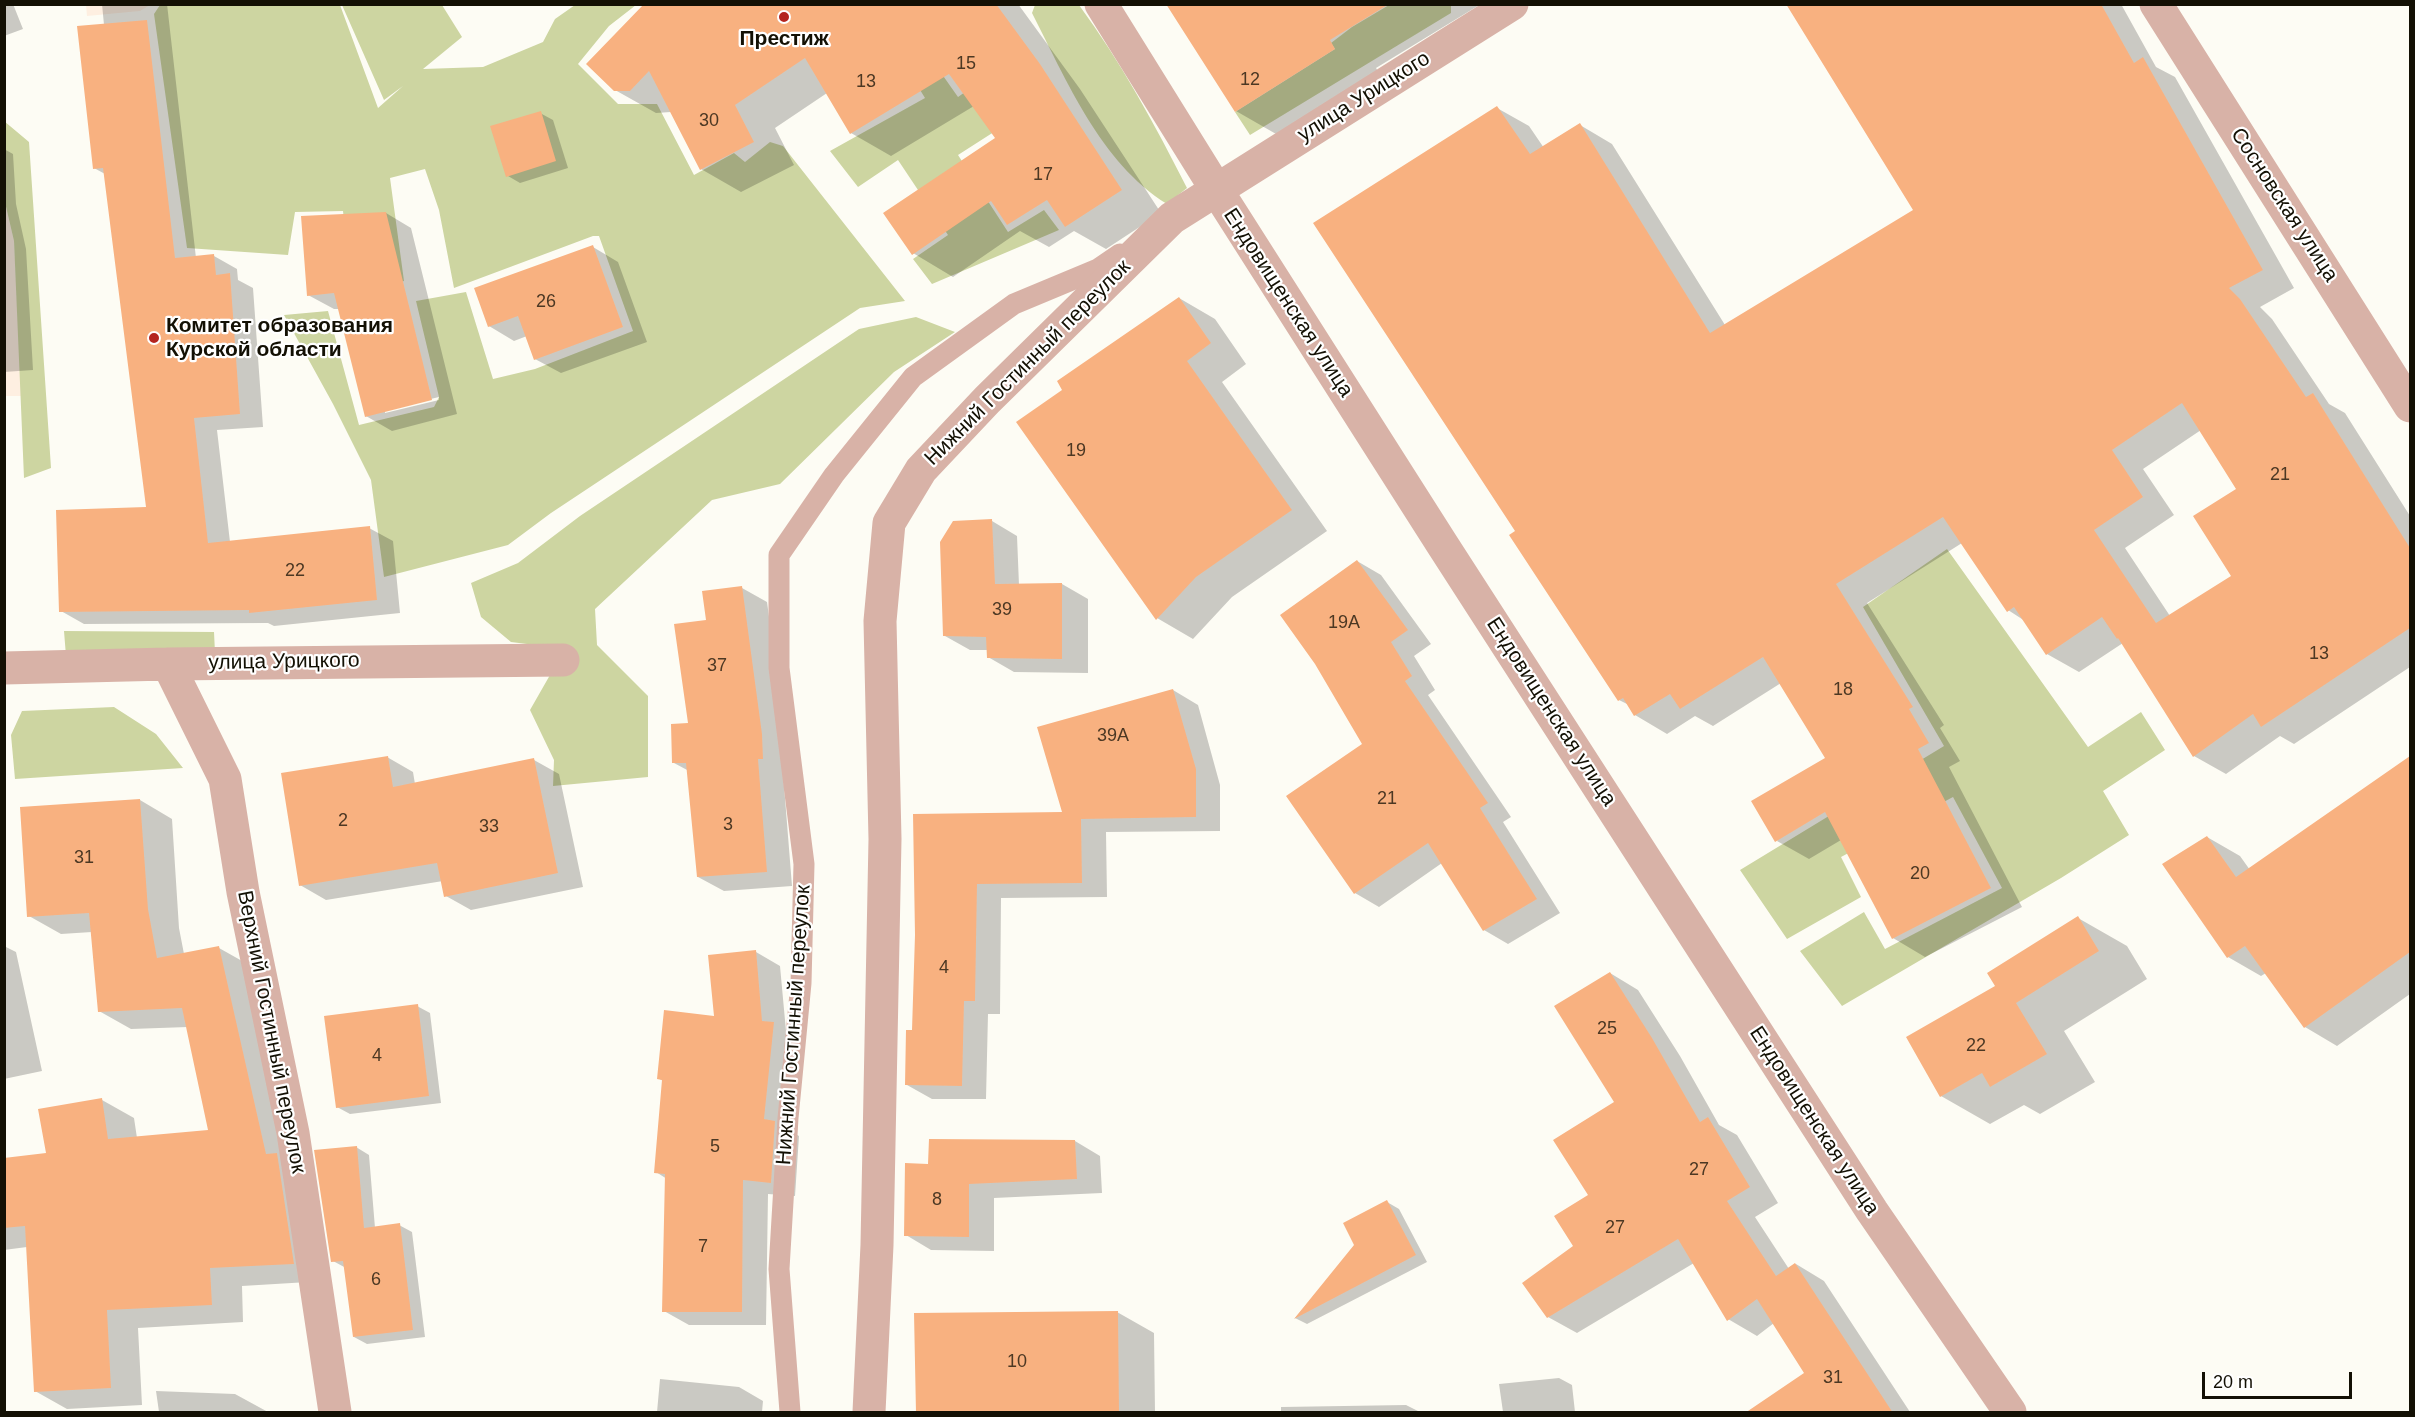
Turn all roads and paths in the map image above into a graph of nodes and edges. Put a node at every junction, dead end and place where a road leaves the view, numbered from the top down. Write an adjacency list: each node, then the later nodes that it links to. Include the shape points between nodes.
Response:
1 (1101, 4): 4 (street, Ендовищенская улица)
2 (1512, 4): 4 (street, улица Урицкого)
3 (2156, 4): 6 (street, Сосновская улица)
4 (1216, 189): 5 (street, Нижний Гостинный переулок); 13 (street, Ендовищенская улица, via 1872,1211)
5 (1172, 218): 11 (lane, Нижний Гостинный переулок, via 1098,269 1014,304 913,377 834,475 779,555 779,668 804,864 801,983 779,1269); 12 (street, Нижний Гостинный переулок, via 921,470 889,523 880,621 885,839 877,1245)
6 (2410, 406)
7 (563, 660): 8 (street, улица Урицкого)
8 (168, 664): 9 (street, улица Урицкого); 10 (street, Верхний Гостинный переулок, via 225,779 243,892 293,1133)
9 (4, 668)
10 (335, 1413)
11 (790, 1413)
12 (868, 1413)
13 (2010, 1413)

